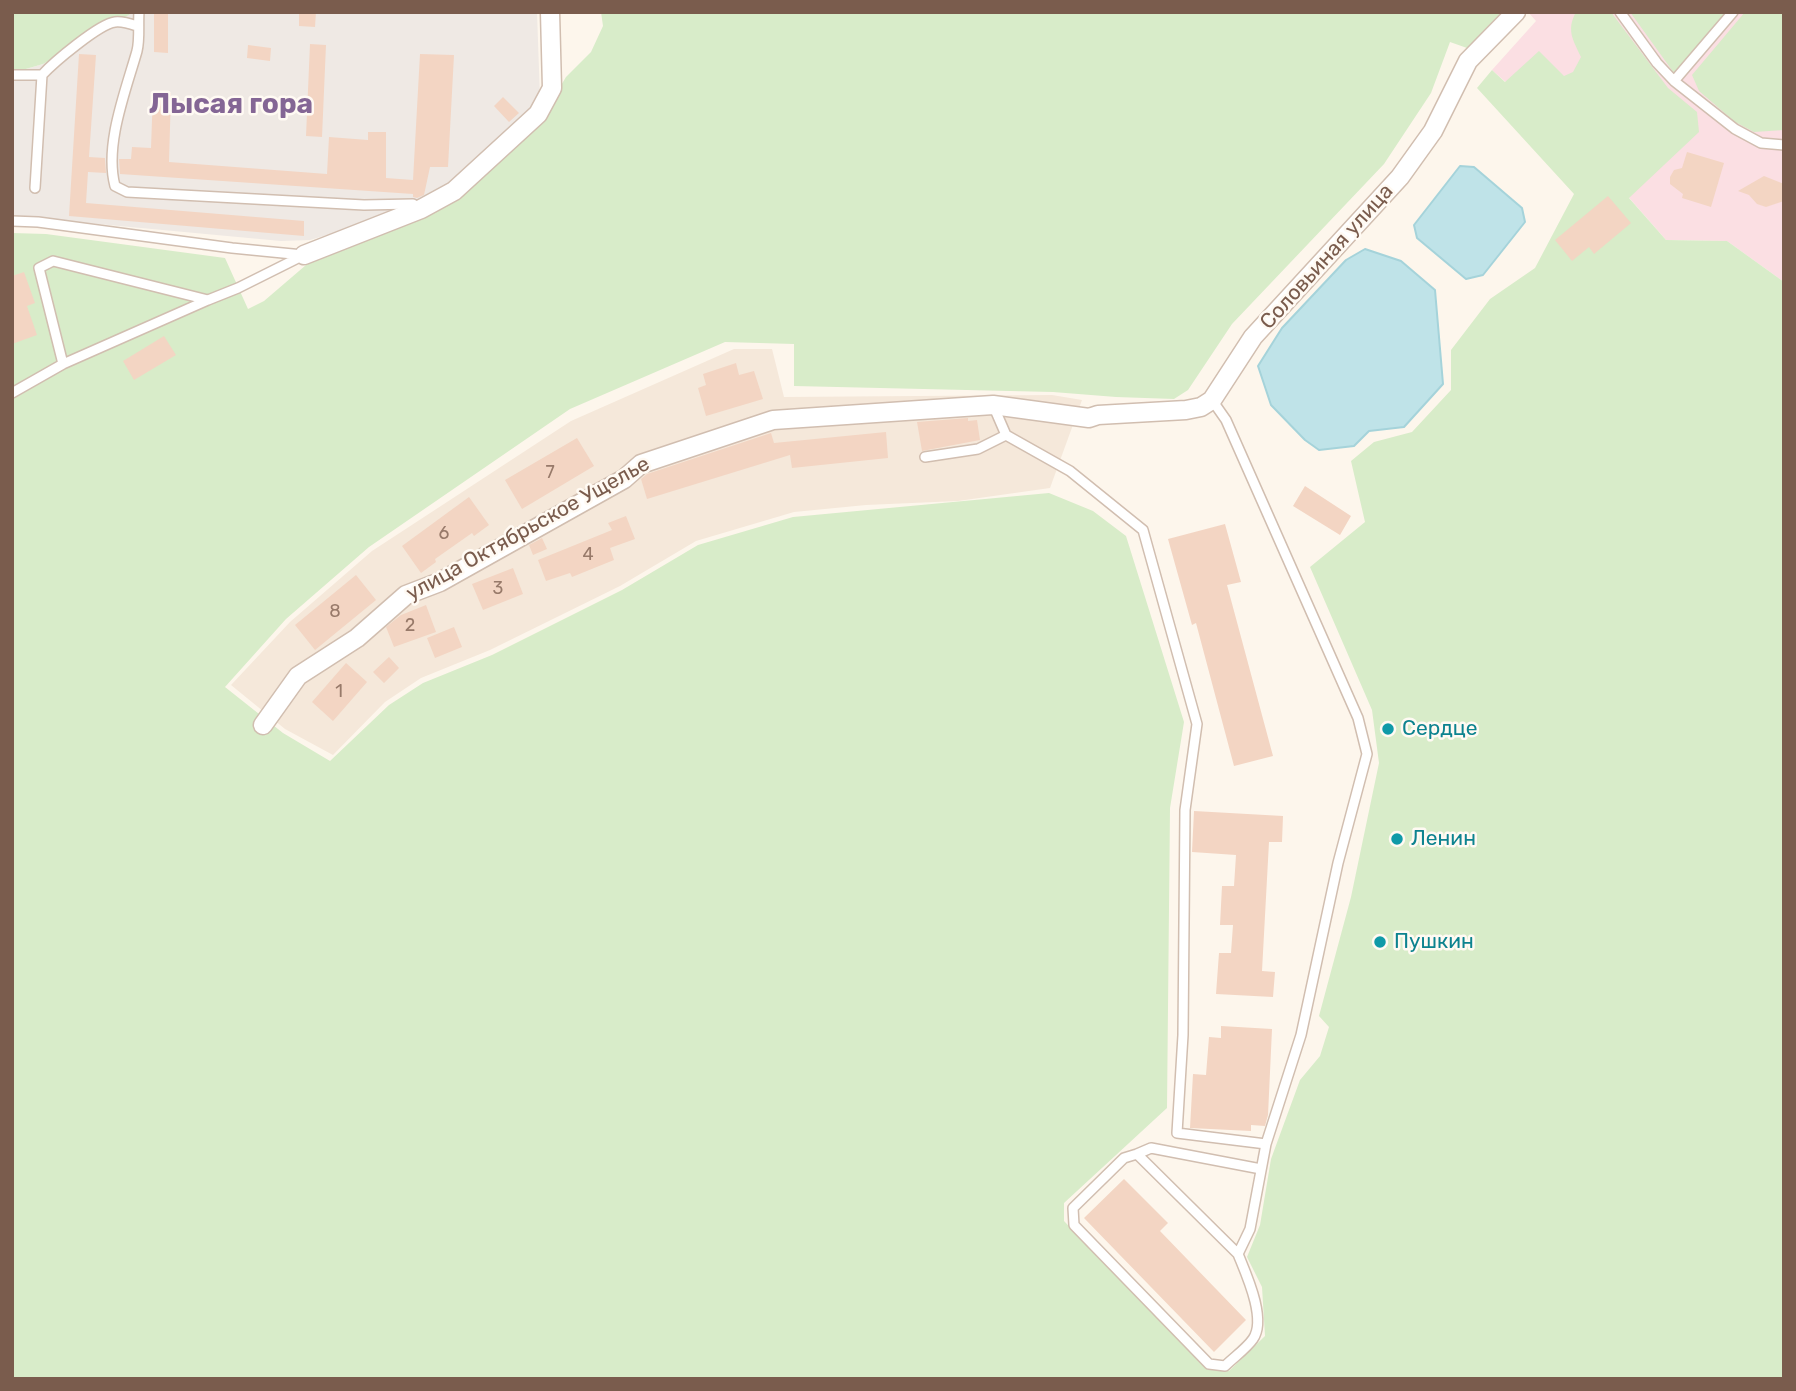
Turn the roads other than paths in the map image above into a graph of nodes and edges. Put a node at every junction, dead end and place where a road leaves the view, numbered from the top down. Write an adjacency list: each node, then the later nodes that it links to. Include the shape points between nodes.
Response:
1 (139, 12): 6 (lane)
2 (550, 12): 12 (street, via 552,88 538,114 454,191)
3 (1516, 12): 18 (street, Соловьиная улица, via 1468,61 1433,131 1400,177 1253,337)
4 (1620, 12): 9 (lane)
5 (1734, 12): 9 (lane)
6 (137, 26): 8 (lane, via 117,21 105,26); 12 (lane, via 138,47 118,118 111,171 115,186 127,192 412,204)
7 (12, 75): 8 (lane)
8 (42, 75): 11 (lane)
9 (1674, 81): 10 (lane, via 1735,130 1761,143)
10 (1784, 145)
11 (36, 188)
12 (421, 209): 14 (street)
13 (12, 221): 14 (lane)
14 (304, 255): 15 (lane)
15 (208, 300): 16 (lane); 16 (lane, via 53,261 38,268)
16 (63, 364): 17 (lane)
17 (12, 393)
18 (1212, 400): 19 (street, улица Октябрьское Ущелье, via 1186,410 1089,418); 23 (lane, via 1226,420 1358,718 1367,754 1301,1035)
19 (993, 405): 20 (lane); 22 (street, улица Октябрьское Ущелье, via 773,420 641,464 624,479 440,582 406,595 357,638 298,676)
20 (1006, 435): 21 (lane, via 978,449); 23 (lane, via 1070,471 1143,530 1197,724 1185,810 1183,1035 1177,1133)
21 (925, 457)
22 (263, 725)
23 (1266, 1144): 25 (lane)
24 (1137, 1154): 25 (lane, via 1151,1149); 26 (lane); 26 (lane, via 1124,1158 1073,1208 1074,1225 1209,1364 1225,1366 1255,1337 1254,1295)
25 (1261, 1169): 26 (lane, via 1250,1229)
26 (1238, 1254)

